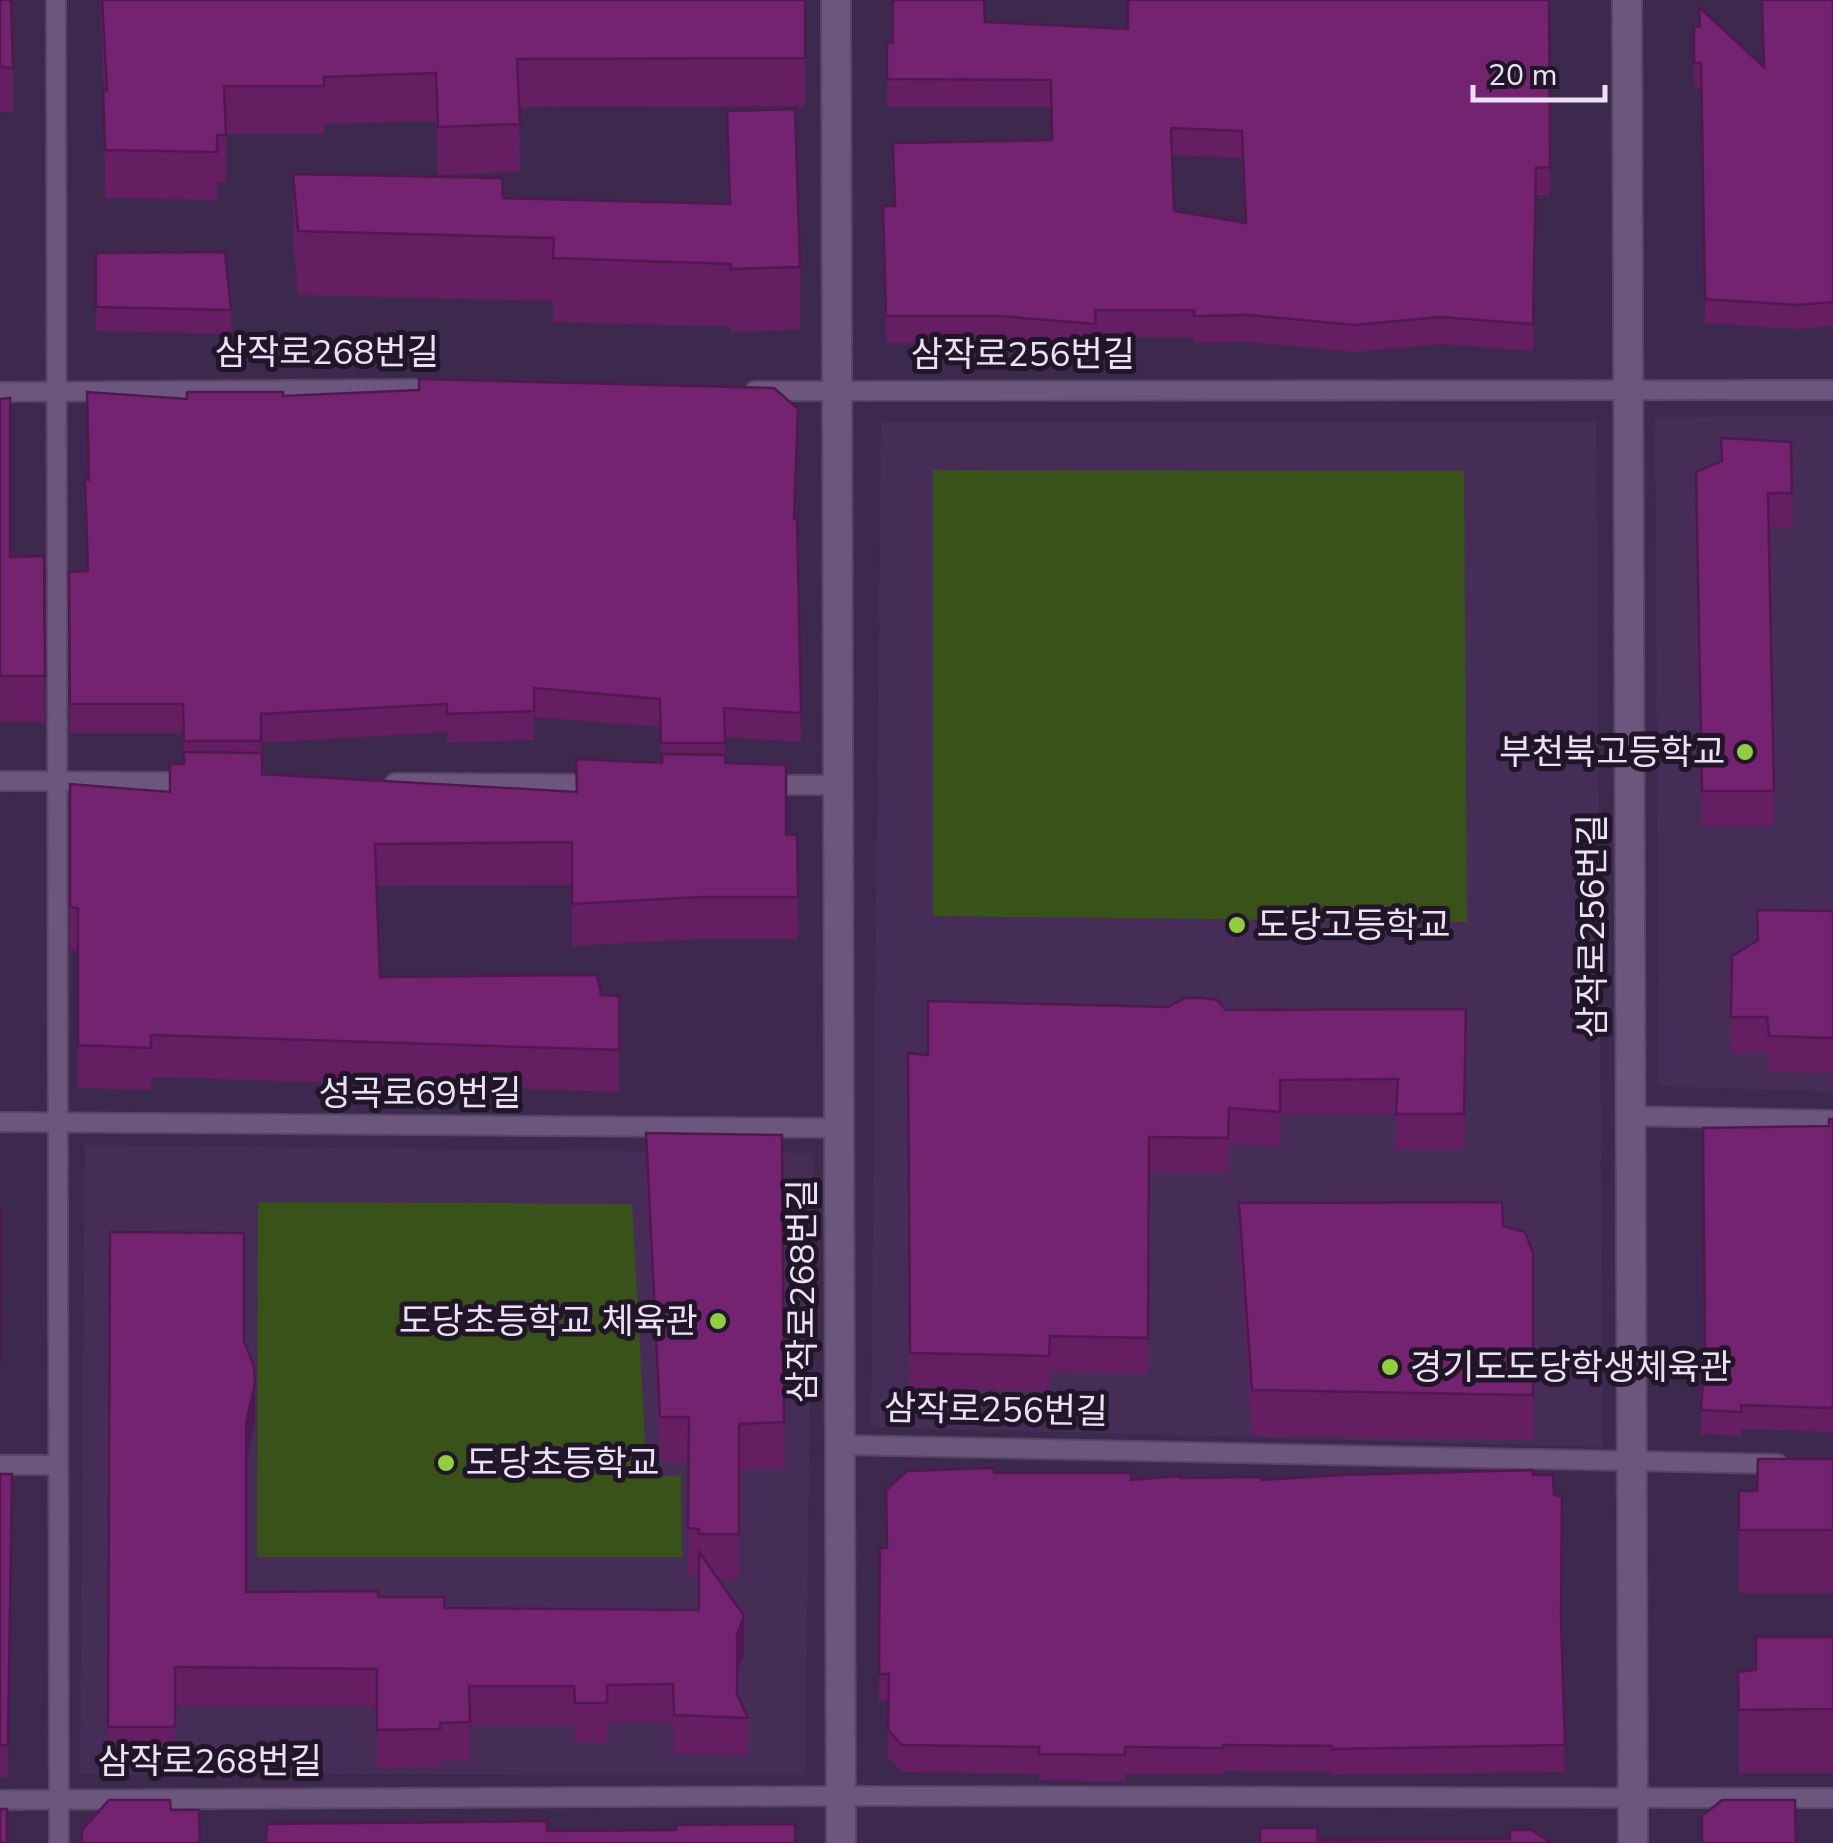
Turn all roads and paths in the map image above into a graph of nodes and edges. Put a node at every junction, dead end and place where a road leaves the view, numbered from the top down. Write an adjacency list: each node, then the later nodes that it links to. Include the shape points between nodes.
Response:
1 (56, 0): 10 (lane)
2 (836, 0): 8 (street, 삼작로268번길)
3 (1628, 0): 5 (street, 삼작로256번길)
4 (452, 389): 10 (lane, 삼작로268번길)
5 (1628, 390): 6 (lane); 8 (lane, 삼작로256번길); 18 (street, 삼작로256번길)
6 (1833, 390)
7 (741, 391): 8 (lane)
8 (837, 391): 17 (street, 삼작로268번길)
9 (0, 392): 10 (lane, 삼작로268번길)
10 (57, 392): 12 (lane)
11 (0, 781): 12 (lane)
12 (57, 781): 13 (lane); 21 (lane)
13 (208, 782)
14 (382, 783): 15 (lane)
15 (620, 784)
16 (739, 784): 17 (lane)
17 (838, 785): 22 (street, 삼작로268번길)
18 (1630, 1116): 19 (lane); 24 (street, 삼작로256번길)
19 (1833, 1120)
20 (0, 1122): 21 (lane, 성곡로69번길)
21 (58, 1123): 22 (lane, 성곡로69번길); 27 (lane)
22 (839, 1128): 23 (street, 삼작로268번길)
23 (840, 1444): 24 (lane, 삼작로256번길); 28 (street, 삼작로268번길)
24 (1632, 1461): 25 (lane); 29 (street, 삼작로256번길)
25 (1796, 1464)
26 (0, 1465): 27 (lane)
27 (58, 1465): 31 (lane)
28 (841, 1796): 29 (lane); 31 (lane, 삼작로268번길); 34 (street, 삼작로268번길)
29 (1633, 1796): 30 (lane); 35 (street, 삼작로256번길)
30 (1833, 1798)
31 (59, 1799): 32 (lane, 삼작로268번길); 33 (lane)
32 (0, 1800)
33 (59, 1843)
34 (841, 1843)
35 (1633, 1843)

